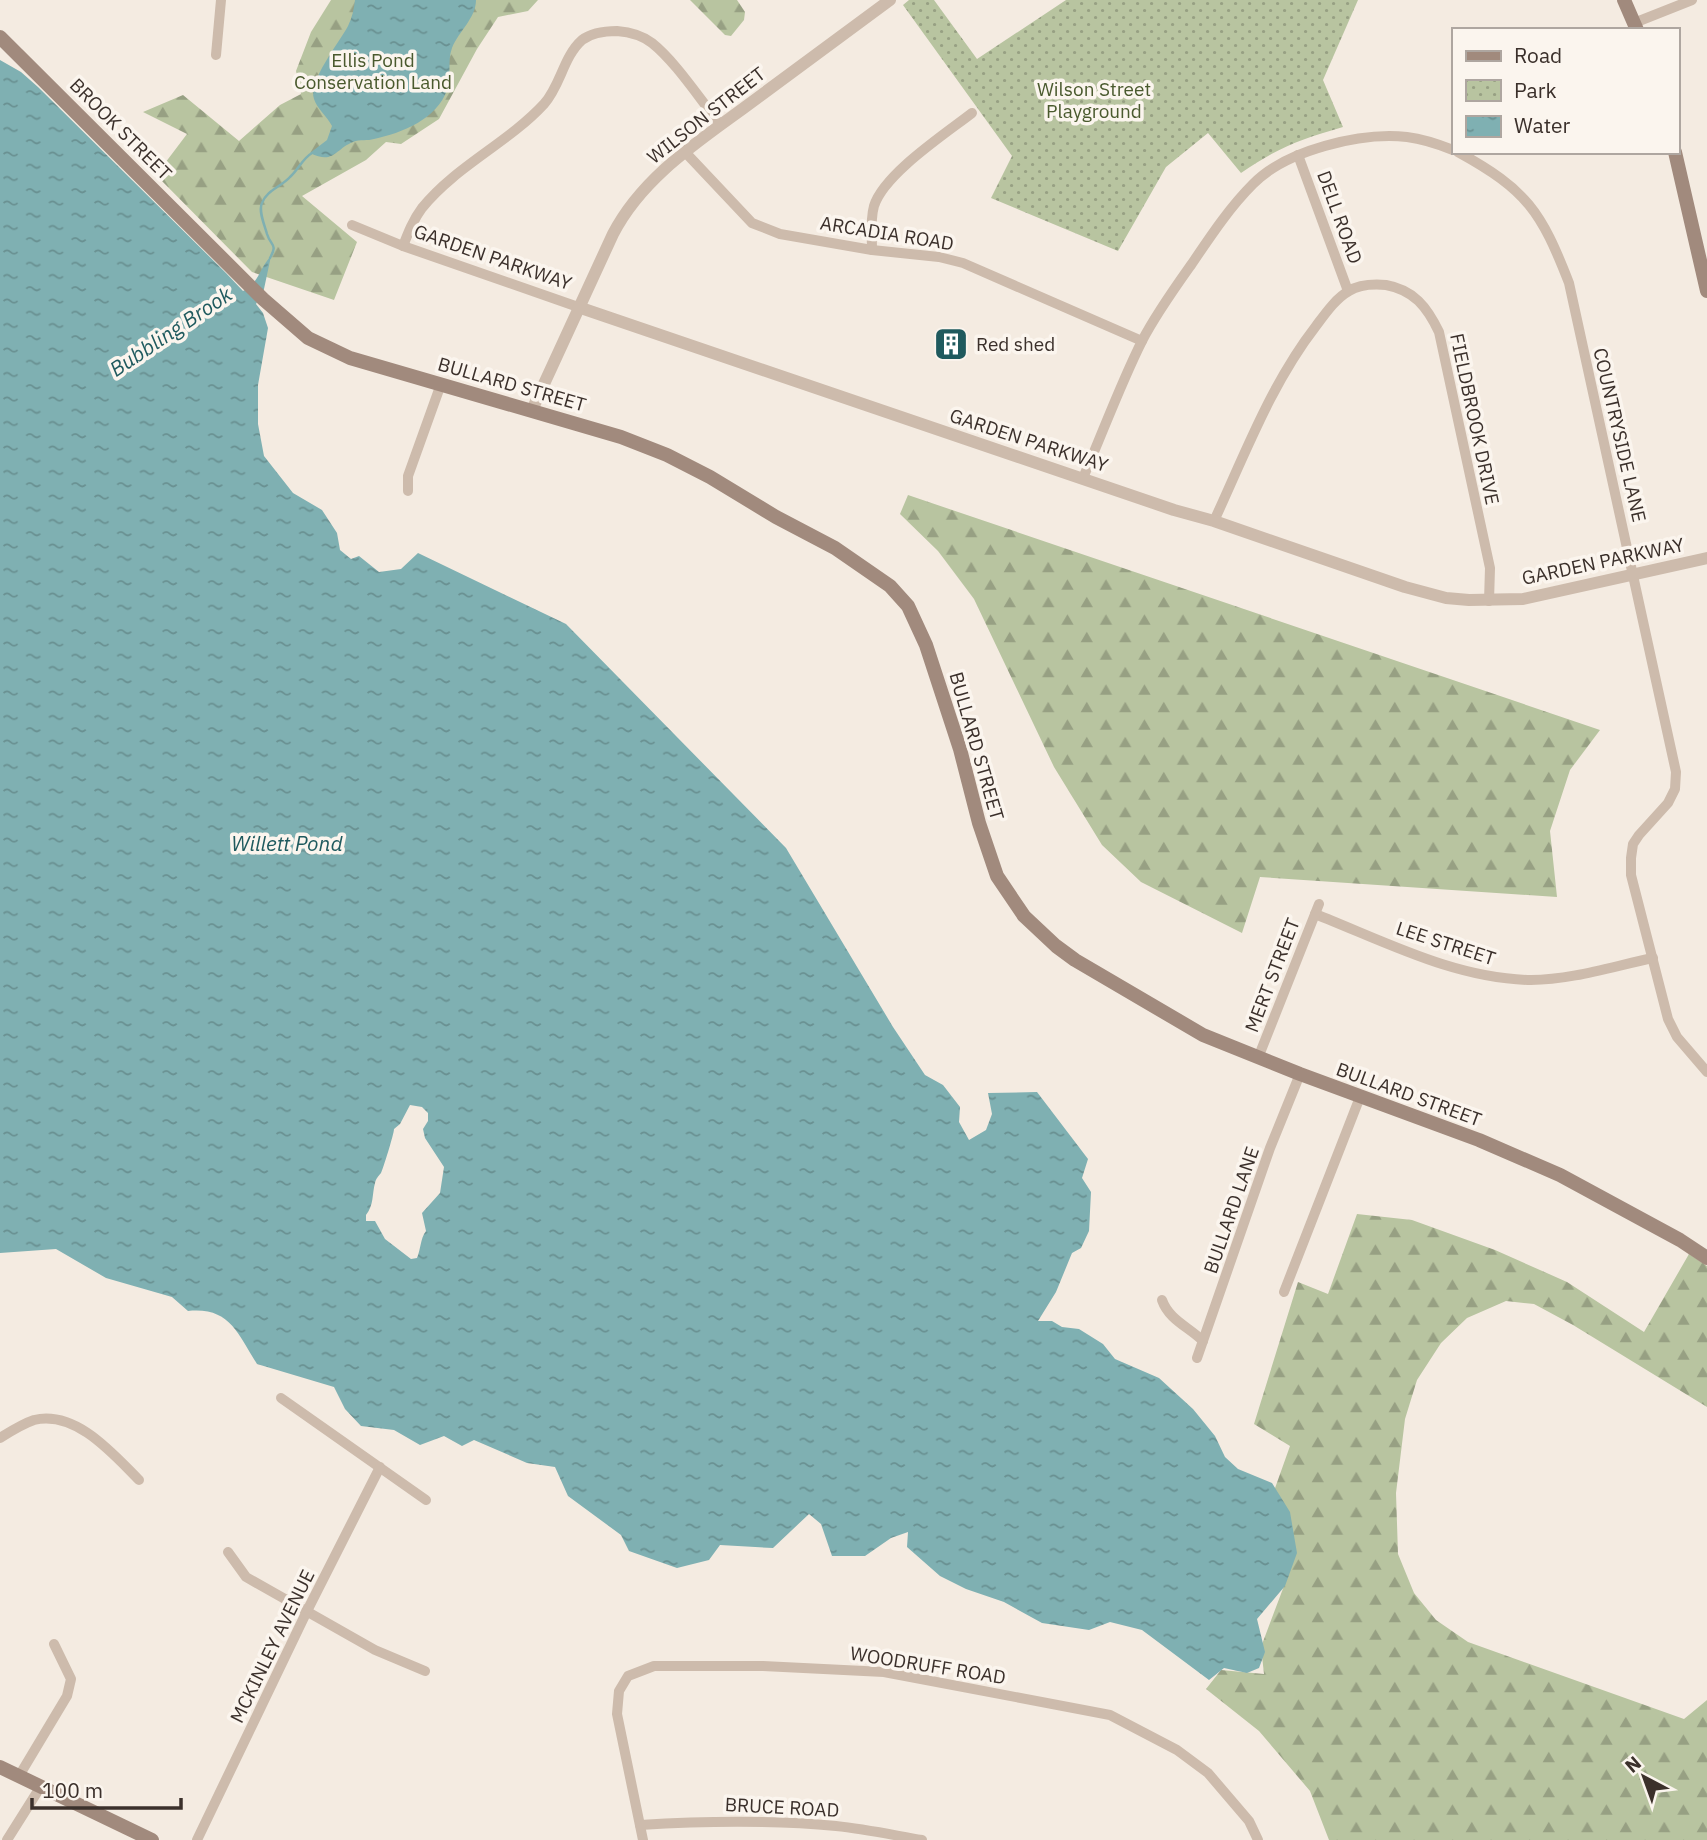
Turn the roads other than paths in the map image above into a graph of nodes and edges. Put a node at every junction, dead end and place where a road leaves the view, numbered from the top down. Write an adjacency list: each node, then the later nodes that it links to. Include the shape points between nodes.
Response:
1 (221, 0): 7 (street)
2 (890, 0): 9 (street, WILSON STREET)
3 (1624, 0): 5 (main road)
4 (1692, 0): 5 (street)
5 (1636, 26)
6 (0, 37): 17 (main road, BROOK STREET)
7 (216, 55)
8 (972, 113): 18 (street, via 905,166 880,193 874,206)
9 (721, 125): 11 (street, WILSON STREET); 16 (street, via 652,43 618,31 586,37 573,48 546,102 423,207)
10 (1452, 150): 14 (street, via 1407,137 1377,137)
11 (685, 152): 18 (street, ARCADIA ROAD, via 752,223 779,234); 21 (street, WILSON STREET, via 640,193 621,219)
12 (1462, 154): 29 (street, COUNTRYSIDE LANE, via 1515,189 1553,242 1569,283)
13 (1675, 154): 20 (main road)
14 (1298, 155): 19 (street, DELL ROAD); 22 (street, via 1254,183 1212,234)
15 (352, 225): 16 (street, GARDEN PARKWAY)
16 (403, 246): 21 (street, GARDEN PARKWAY)
17 (214, 249): 23 (main road, BULLARD STREET, via 296,329 322,346)
18 (872, 250): 22 (street, ARCADIA ROAD, via 962,263)
19 (1348, 291): 27 (street, via 1325,313 1288,365); 30 (street, FIELDBROOK DRIVE, via 1376,284 1409,292 1422,303 1439,332 1490,568)
20 (1707, 291)
21 (581, 308): 24 (street, WILSON STREET); 25 (street, GARDEN PARKWAY)
22 (1142, 341): 25 (street)
23 (441, 384): 24 (main road, BULLARD STREET); 26 (street, via 408,476)
24 (532, 410): 33 (main road, BULLARD STREET, via 621,437 710,477 835,548 890,586 908,607 926,645 997,876 1020,910 1056,947 1108,981 1193,1030)
25 (1083, 478): 27 (street, GARDEN PARKWAY)
26 (408, 491)
27 (1214, 521): 30 (street, GARDEN PARKWAY, via 1425,593)
28 (1707, 558): 29 (street, GARDEN PARKWAY)
29 (1634, 574): 30 (street, GARDEN PARKWAY, via 1532,598); 32 (street, COUNTRYSIDE LANE, via 1676,772 1668,803 1639,835 1631,858 1631,875)
30 (1489, 600)
31 (1317, 909): 32 (street, LEE STREET, via 1436,962 1495,978 1534,980); 33 (street, MERT STREET)
32 (1653, 958): 34 (street, COUNTRYSIDE LANE, via 1668,1019)
33 (1258, 1058): 35 (main road, BULLARD STREET)
34 (1707, 1072)
35 (1300, 1074): 36 (main road, BULLARD STREET); 40 (street, BULLARD LANE)
36 (1360, 1097): 37 (main road, BULLARD STREET, via 1560,1175); 38 (street)
37 (1707, 1258)
38 (1284, 1292)
39 (1162, 1300): 40 (street, via 1180,1324)
40 (1203, 1341): 41 (street, BULLARD LANE)
41 (1197, 1359)
42 (281, 1398): 44 (street)
43 (0, 1438): 45 (street, via 35,1420 52,1419 96,1437)
44 (380, 1467): 46 (street); 48 (street, MCKINLEY AVENUE)
45 (139, 1480)
46 (426, 1500)
47 (228, 1552): 48 (street, via 246,1577)
48 (307, 1611): 50 (street, via 375,1650); 58 (street, MCKINLEY AVENUE)
49 (54, 1644): 52 (street, via 71,1679 67,1696)
50 (425, 1671)
51 (0, 1767): 52 (main road)
52 (19, 1776): 53 (main road)
53 (41, 1786): 56 (street); 57 (main road)
54 (640, 1825): 55 (street, BRUCE ROAD, via 707,1821); 59 (street, WOODRUFF ROAD); 62 (street, WOODRUFF ROAD, via 617,1714 619,1691 628,1676 654,1666 798,1666 884,1672 1110,1714 1177,1750 1208,1773 1249,1821)
55 (838, 1826): 60 (street); 61 (street, BRUCE ROAD)
56 (8, 1840)
57 (152, 1840)
58 (197, 1840)
59 (643, 1840)
60 (838, 1840)
61 (922, 1840)
62 (1258, 1840)

